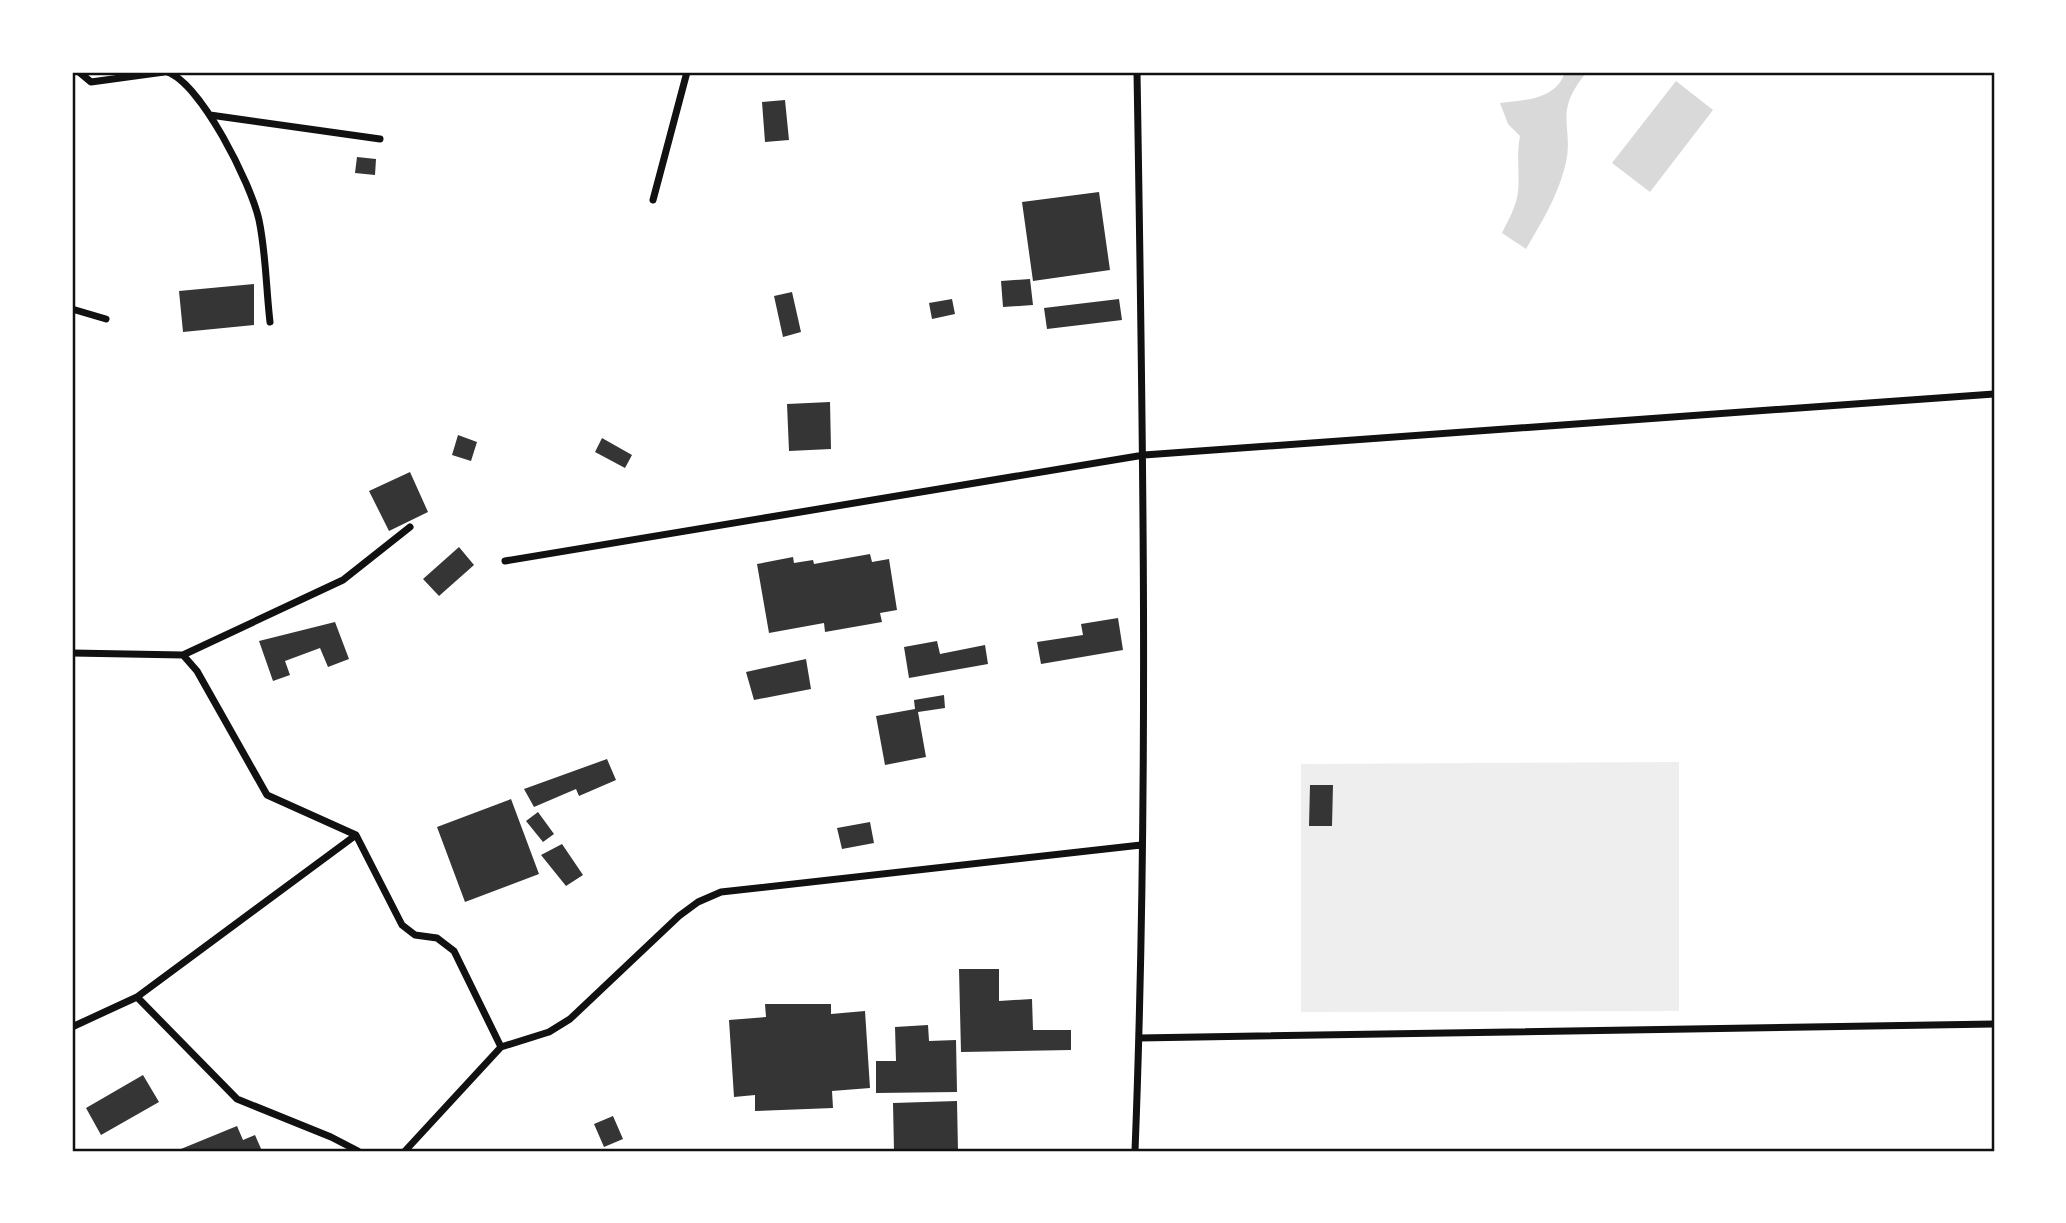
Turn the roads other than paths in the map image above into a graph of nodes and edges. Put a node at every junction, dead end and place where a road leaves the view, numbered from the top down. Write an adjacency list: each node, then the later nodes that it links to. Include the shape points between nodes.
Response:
1 (79, 72): 2 (street, via 91,82)
2 (166, 72): 5 (street, via 177,75)
3 (687, 72): 7 (street)
4 (1138, 72): 12 (street)
5 (210, 115): 6 (street); 10 (street, via 244,176 259,219)
6 (380, 139)
7 (653, 200)
8 (72, 309): 9 (street)
9 (106, 319)
10 (270, 322)
11 (1994, 394): 12 (street)
12 (1144, 455): 14 (street); 18 (street)
13 (410, 527): 16 (street, via 343,580)
14 (505, 561)
15 (72, 653): 16 (street)
16 (183, 655): 17 (street, via 197,671 267,795)
17 (356, 835): 19 (street); 23 (street, via 402,925 415,935 437,938 454,951)
18 (1141, 845): 22 (street); 23 (street, via 721,892 679,916 570,1018 549,1032)
19 (137, 997): 21 (street); 24 (street, via 237,1099)
20 (1994, 1024): 22 (street)
21 (72, 1027)
22 (1139, 1038): 26 (street)
23 (501, 1046): 25 (street)
24 (358, 1151)
25 (405, 1151)
26 (1135, 1151)

